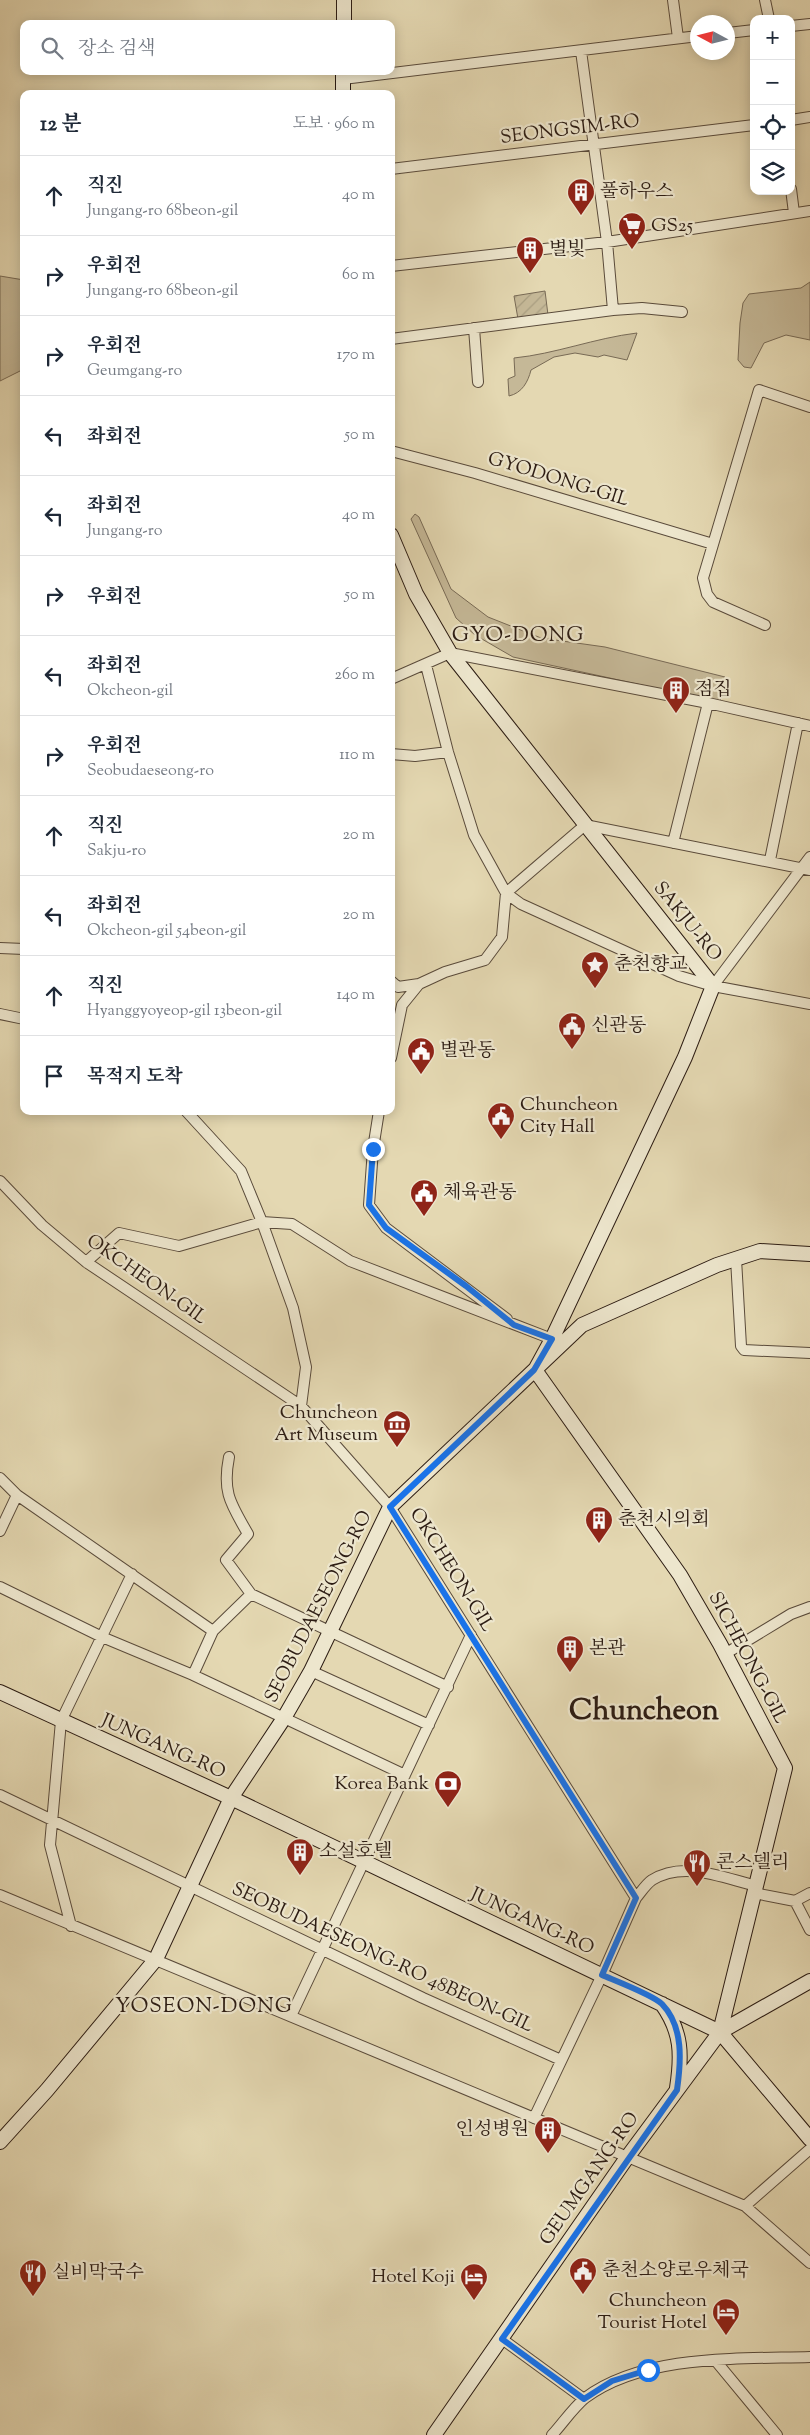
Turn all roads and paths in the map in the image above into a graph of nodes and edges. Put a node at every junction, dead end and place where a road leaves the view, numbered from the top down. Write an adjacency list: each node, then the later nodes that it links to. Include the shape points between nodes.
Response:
1 (344, 0): 5 (street)
2 (673, 0): 11 (street)
3 (765, 0): 4 (street)
4 (768, 15)
5 (344, 20)
6 (810, 24): 7 (street)
7 (795, 26)
8 (750, 30): 9 (street)
9 (735, 32)
10 (690, 37): 11 (street)
11 (678, 38): 12 (street)
12 (581, 51): 13 (street); 19 (street)
13 (395, 70)
14 (343, 75): 15 (street)
15 (343, 90)
16 (810, 117): 17 (street)
17 (795, 119)
18 (750, 125): 19 (street, SEONGSIM-RO)
19 (593, 145): 20 (street, SEONGSIM-RO); 24 (street)
20 (395, 169)
21 (792, 195): 23 (street)
22 (810, 212): 23 (street)
23 (794, 213): 24 (street)
24 (607, 242): 25 (street); 26 (street)
25 (395, 266)
26 (613, 310): 27 (street, via 642,308); 28 (street)
27 (682, 312)
28 (474, 328): 29 (street); 30 (street)
29 (395, 338)
30 (478, 382)
31 (810, 407): 34 (street, via 759,390)
32 (395, 452): 34 (street, GYODONG-GIL)
33 (395, 544): 36 (street, SAKJU-RO, via 416,594)
34 (713, 544): 35 (street, via 703,578 707,594 713,602)
35 (765, 625)
36 (450, 653): 37 (street); 39 (street); 44 (street, SAKJU-RO)
37 (426, 665): 38 (street); 42 (street)
38 (395, 677)
39 (708, 703): 40 (street); 45 (street)
40 (798, 723): 41 (street); 47 (street)
41 (810, 726)
42 (448, 752): 43 (street, via 415,756); 49 (street, via 474,836)
43 (395, 754)
44 (585, 825): 45 (street); 49 (street); 54 (street, SAKJU-RO)
45 (673, 843): 47 (street)
46 (810, 857): 48 (street)
47 (770, 860): 48 (street)
48 (805, 869): 54 (street)
49 (506, 893): 53 (street, via 502,937 484,960); 54 (street, via 521,904 678,976)
50 (0, 948): 51 (street)
51 (20, 949)
52 (395, 984): 53 (street, via 398,987)
53 (419, 984): 58 (street, via 402,1005)
54 (714, 986): 55 (street); 67 (street, SAKJU-RO, via 685,1057)
55 (810, 1004)
56 (0, 1014): 57 (street)
57 (20, 1019)
58 (395, 1039)
59 (190, 1115): 62 (street, via 241,1171)
60 (379, 1115): 66 (street, via 369,1205 386,1228)
61 (0, 1181): 65 (street, OKCHEON-GIL, via 42,1224)
62 (262, 1222): 65 (street, via 179,1246 119,1233); 66 (street, via 292,1224 350,1261); 70 (street, via 292,1308 306,1367)
63 (810, 1254): 64 (street, SEOBUDAESEONG-RO, via 760,1251)
64 (736, 1259): 68 (street, via 741,1346 744,1350); 69 (street, SEOBUDAESEONG-RO, via 582,1325)
65 (86, 1262): 70 (street, OKCHEON-GIL)
66 (514, 1325): 67 (street)
67 (552, 1339): 69 (street, SAKJU-RO)
68 (810, 1353)
69 (534, 1370): 74 (street, SEOBUDAESEONG-RO); 84 (street, SICHEONG-GIL, via 680,1575)
70 (301, 1406): 74 (street, OKCHEON-GIL)
71 (229, 1457): 78 (street, via 226,1474 228,1500 248,1534 226,1560)
72 (0, 1478): 73 (street)
73 (17, 1495): 75 (street); 76 (street)
74 (390, 1507): 81 (street, SEOBUDAESEONG-RO); 82 (street, OKCHEON-GIL)
75 (0, 1532)
76 (132, 1574): 80 (street); 83 (street)
77 (0, 1587): 83 (street)
78 (251, 1594): 80 (street); 81 (street)
79 (810, 1608): 84 (street, via 791,1614)
80 (213, 1631): 86 (street)
81 (332, 1631): 85 (street, SEOBUDAESEONG-RO); 87 (street)
82 (471, 1636): 87 (street); 101 (street, OKCHEON-GIL)
83 (102, 1637): 86 (street); 90 (street)
84 (725, 1654): 98 (street, SICHEONG-GIL, via 785,1768)
85 (311, 1670): 89 (street, SEOBUDAESEONG-RO); 91 (street)
86 (193, 1675): 89 (street)
87 (448, 1687): 91 (street)
88 (0, 1692): 90 (street, JUNGANG-RO)
89 (284, 1718): 92 (street); 94 (street, SEOBUDAESEONG-RO)
90 (60, 1721): 94 (street, JUNGANG-RO); 95 (street)
91 (428, 1725): 92 (street)
92 (405, 1776): 96 (street)
93 (0, 1795): 95 (street, SEOBUDAESEONG-RO 48BEON-GIL)
94 (231, 1798): 96 (street, JUNGANG-RO); 97 (street, SEOBUDAESEONG-RO)
95 (51, 1821): 97 (street, SEOBUDAESEONG-RO 48BEON-GIL); 103 (street, via 50,1844)
96 (364, 1862): 105 (street); 107 (street, JUNGANG-RO)
97 (189, 1886): 105 (street, SEOBUDAESEONG-RO 48BEON-GIL); 106 (street, SEOBUDAESEONG-RO)
98 (755, 1890): 101 (street, via 691,1870 672,1872 650,1881); 102 (street); 111 (street, SICHEONG-GIL)
99 (810, 1893): 102 (street)
100 (0, 1895): 103 (street)
101 (636, 1898): 107 (street)
102 (796, 1901): 104 (street)
103 (71, 1926): 106 (street)
104 (810, 1930)
105 (321, 1948): 110 (street); 112 (street, SEOBUDAESEONG-RO 48BEON-GIL)
106 (156, 1959): 110 (street); 116 (street, SEOBUDAESEONG-RO, via 48,2090)
107 (602, 1975): 109 (street, JUNGANG-RO); 112 (street)
108 (810, 1982): 111 (street, GEUMGANG-RO)
109 (661, 2003): 111 (street, JUNGANG-RO); 113 (street, via 670,2016 681,2052)
110 (291, 2016): 114 (street)
111 (720, 2032): 113 (street, GEUMGANG-RO); 115 (street, JUNGANG-RO)
112 (561, 2060): 114 (street)
113 (677, 2090): 118 (street, GEUMGANG-RO)
114 (534, 2118): 118 (street)
115 (810, 2139)
116 (0, 2142)
117 (810, 2149): 119 (street)
118 (628, 2158): 119 (street); 121 (street, GEUMGANG-RO)
119 (745, 2206): 120 (street)
120 (810, 2263)
121 (502, 2339): 124 (street); 125 (street, GEUMGANG-RO)
122 (810, 2357): 123 (street)
123 (715, 2360): 124 (street, via 648,2370 612,2381); 127 (street)
124 (584, 2399): 126 (street)
125 (434, 2435)
126 (552, 2435)
127 (777, 2435)

